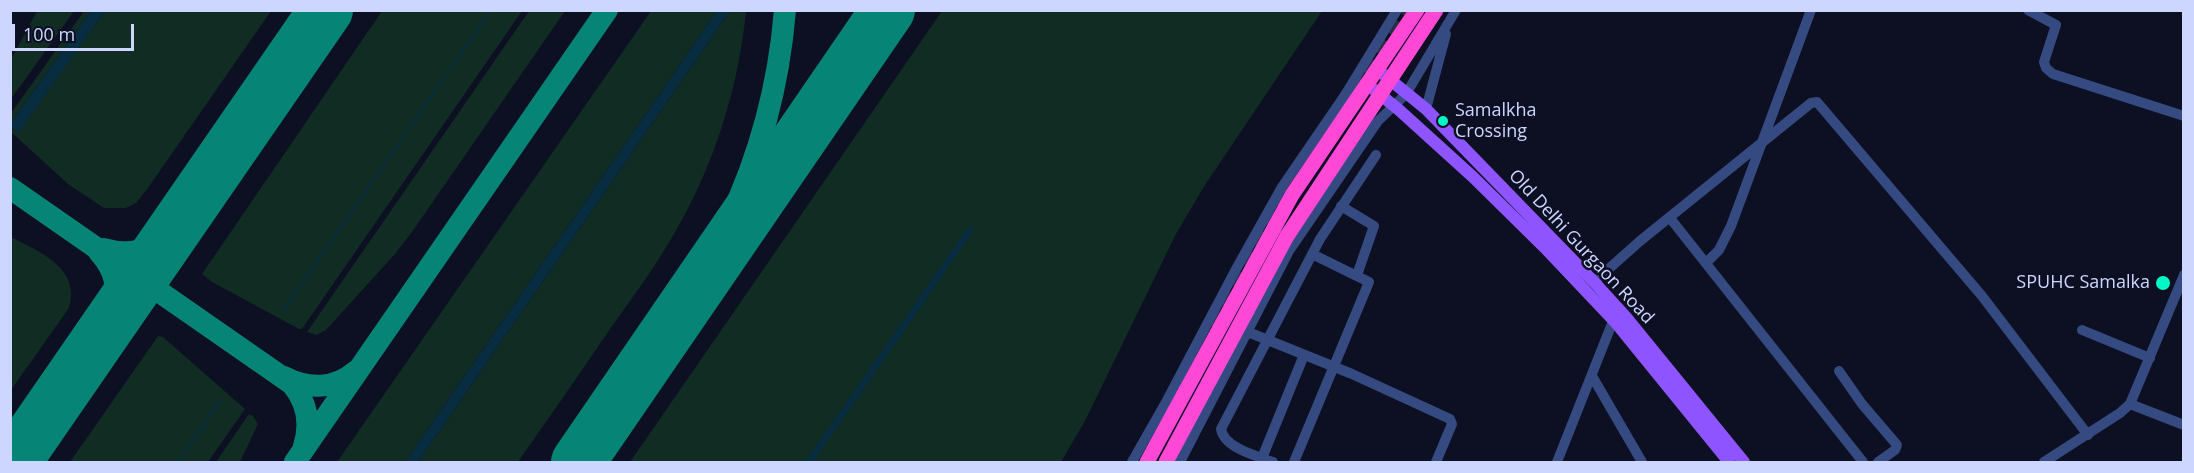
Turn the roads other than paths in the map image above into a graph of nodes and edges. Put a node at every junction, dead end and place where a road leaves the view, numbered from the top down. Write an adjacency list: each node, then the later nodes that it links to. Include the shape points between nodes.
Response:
1 (1397, 10): 39 (street, via 1282,186)
2 (1417, 10): 7 (highway)
3 (1436, 10): 8 (highway)
4 (1811, 10): 15 (street)
5 (2028, 10): 14 (street, via 2056,25 2044,62 2053,74)
6 (1455, 11): 10 (street); 13 (street)
7 (1377, 70): 8 (main road, Old Delhi Gurgaon Road); 9 (highway)
8 (1391, 80): 10 (main road, Old Delhi Gurgaon Road); 11 (highway)
9 (1367, 84): 11 (main road, Old Delhi Gurgaon Road); 24 (highway, via 1292,195)
10 (1406, 94): 12 (street); 13 (main road, Old Delhi Gurgaon Road)
11 (1380, 95): 12 (main road, Old Delhi Gurgaon Road); 26 (highway, via 1287,236)
12 (1394, 105): 25 (main road, Old Delhi Gurgaon Road); 26 (street, via 1378,121 1289,251)
13 (1425, 109): 23 (main road, Old Delhi Gurgaon Road)
14 (2184, 116)
15 (1760, 145): 18 (street); 20 (street, via 1731,226); 36 (street, via 1811,103 1819,103 1982,296)
16 (1376, 155): 17 (street)
17 (1341, 206): 19 (street); 21 (street, via 1374,226)
18 (1670, 218): 20 (street); 23 (street)
19 (1312, 254): 21 (street); 28 (street)
20 (1706, 263): 48 (street)
21 (1357, 275): 31 (street, via 1369,283)
22 (2184, 276): 30 (street)
23 (1594, 282): 25 (main road, Old Delhi Gurgaon Road)
24 (1223, 320): 26 (street); 40 (highway)
25 (1619, 321): 33 (street); 46 (main road, Old Delhi Gurgaon Road); 47 (main road, Old Delhi Gurgaon Road)
26 (1242, 330): 28 (street); 41 (highway); 42 (street)
27 (2082, 330): 30 (street)
28 (1266, 341): 29 (street); 37 (street, via 1221,429 1228,442)
29 (1305, 355): 31 (street); 37 (street)
30 (2150, 358): 34 (street)
31 (1333, 367): 43 (street); 44 (street, via 1450,419 1452,424)
32 (1839, 371): 49 (street, via 1897,445)
33 (1592, 376): 38 (street); 45 (street)
34 (2130, 404): 35 (street); 36 (street)
35 (2184, 425)
36 (2088, 435): 50 (street)
37 (1267, 460)
38 (1560, 461)
39 (1132, 462)
40 (1147, 462)
41 (1166, 462)
42 (1180, 462)
43 (1294, 462)
44 (1436, 462)
45 (1642, 462)
46 (1729, 462)
47 (1744, 462)
48 (1863, 462)
49 (1878, 462)
50 (2044, 462)

